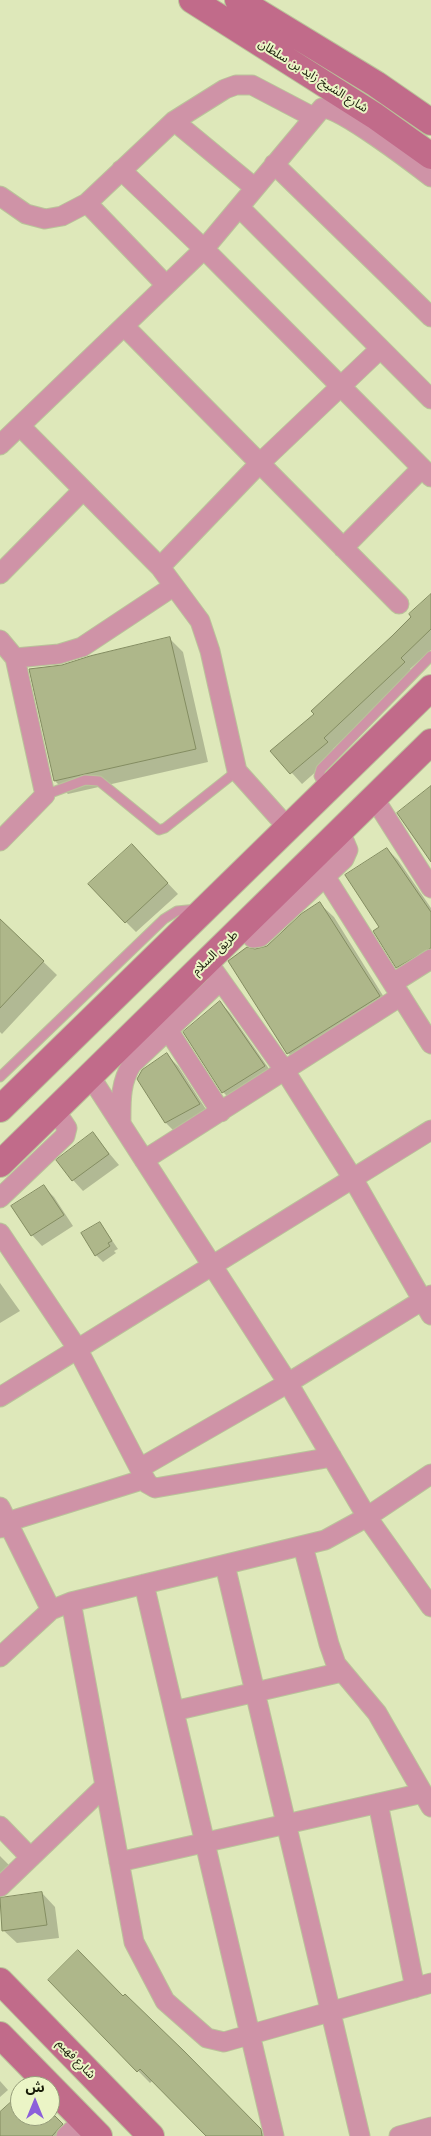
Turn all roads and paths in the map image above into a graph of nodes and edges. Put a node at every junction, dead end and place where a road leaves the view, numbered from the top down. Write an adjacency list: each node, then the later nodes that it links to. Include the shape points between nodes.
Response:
1 (192, 0): 6 (main road, شارع الشيخ زايد بن سلطان)
2 (238, 0): 5 (main road, شارع الشيخ زايد بن سلطان, via 376,84)
3 (313, 117): 4 (street, via 252,86 236,85); 6 (street, via 322,108 327,108); 8 (street)
4 (174, 121): 9 (street); 11 (street)
5 (431, 122)
6 (370, 123): 7 (main road, شارع الشيخ زايد بن سلطان); 10 (street)
7 (431, 156)
8 (274, 164): 11 (street); 17 (street)
9 (120, 170): 13 (street); 15 (street)
10 (431, 177)
11 (255, 188): 14 (street)
12 (0, 196): 13 (street, via 26,214 45,219 62,216)
13 (87, 203): 16 (street)
14 (239, 207): 15 (street); 19 (street)
15 (204, 249): 16 (street); 20 (street)
16 (166, 286): 18 (street)
17 (431, 317)
18 (124, 326): 22 (street); 24 (street)
19 (380, 349): 20 (street); 21 (street)
20 (341, 384): 24 (street); 25 (street)
21 (431, 399)
22 (20, 426): 23 (street); 26 (street)
23 (0, 445)
24 (259, 464): 27 (street); 28 (street)
25 (426, 473): 27 (street)
26 (83, 490): 28 (street); 29 (street)
27 (343, 548): 31 (street)
28 (160, 567): 30 (street)
29 (0, 574)
30 (174, 586): 34 (street, via 82,647 59,654); 37 (street, via 200,621 206,636)
31 (399, 604)
32 (0, 640): 34 (street)
33 (431, 656): 38 (lane, via 321,769 320,782)
34 (15, 658): 39 (street)
35 (431, 688): 38 (main road)
36 (426, 754): 40 (main road, طريق السلام)
37 (237, 771): 39 (lane, via 159,830 99,781 85,780); 41 (street)
38 (328, 790): 41 (main road)
39 (45, 794): 42 (street)
40 (374, 798): 43 (main road, طريق السلام, via 340,831); 44 (street)
41 (288, 828): 51 (main road, via 204,909 152,945)
42 (0, 841)
43 (319, 867): 46 (main road, طريق السلام, via 242,927); 47 (street)
44 (431, 888)
45 (431, 959): 47 (street)
46 (213, 971): 48 (street); 50 (main road, طريق السلام); 52 (street)
47 (397, 990): 49 (street); 52 (street)
48 (168, 1030): 50 (street); 57 (street)
49 (431, 1044)
50 (126, 1056): 53 (main road, طريق السلام); 58 (street)
51 (28, 1065): 54 (lane); 55 (main road)
52 (285, 1072): 57 (street); 62 (street)
53 (90, 1076): 56 (main road, طريق السلام); 58 (street)
54 (0, 1077)
55 (0, 1109)
56 (55, 1110): 61 (main road, طريق السلام); 63 (street, via 67,1128 64,1136)
57 (221, 1112): 60 (street)
58 (121, 1124): 60 (street)
59 (431, 1130): 62 (street)
60 (144, 1160): 65 (street)
61 (0, 1164)
62 (352, 1177): 65 (street); 66 (street)
63 (0, 1198)
64 (0, 1234): 67 (street)
65 (213, 1265): 67 (street); 68 (street)
66 (428, 1303): 68 (street)
67 (77, 1348): 69 (street); 71 (street)
68 (288, 1384): 70 (street); 71 (street)
69 (0, 1397)
70 (332, 1456): 71 (street, via 154,1488); 73 (street)
71 (142, 1474): 74 (street)
72 (431, 1474): 73 (street)
73 (367, 1516): 75 (street, via 325,1540); 79 (street)
74 (2, 1519): 80 (street)
75 (303, 1546): 76 (street); 82 (street, via 332,1654)
76 (225, 1565): 77 (street); 83 (street)
77 (144, 1584): 78 (street); 84 (street)
78 (71, 1602): 80 (street); 85 (street)
79 (431, 1608)
80 (51, 1610): 81 (street)
81 (0, 1657)
82 (342, 1672): 83 (street); 86 (street, via 377,1713)
83 (255, 1691): 84 (street); 88 (street)
84 (174, 1711): 90 (street)
85 (105, 1786): 91 (street); 92 (street)
86 (427, 1800): 87 (street)
87 (378, 1803): 88 (street); 95 (street)
88 (286, 1824): 90 (street); 96 (street)
89 (0, 1826): 91 (street)
90 (205, 1843): 92 (street); 98 (street)
91 (30, 1856): 93 (street)
92 (119, 1862): 98 (street, via 134,1942 165,2001 207,2038 224,2042)
93 (0, 1887)
94 (0, 1981): 100 (main road, شارع فهيم)
95 (423, 1986): 96 (street)
96 (330, 2012): 98 (street); 104 (street)
97 (0, 2035): 101 (main road)
98 (249, 2036): 103 (street)
99 (431, 2127): 105 (street)
100 (145, 2130): 102 (main road, via 121,2121 110,2124)
101 (83, 2131)
102 (106, 2136)
103 (274, 2136)
104 (360, 2136)
105 (399, 2136)

